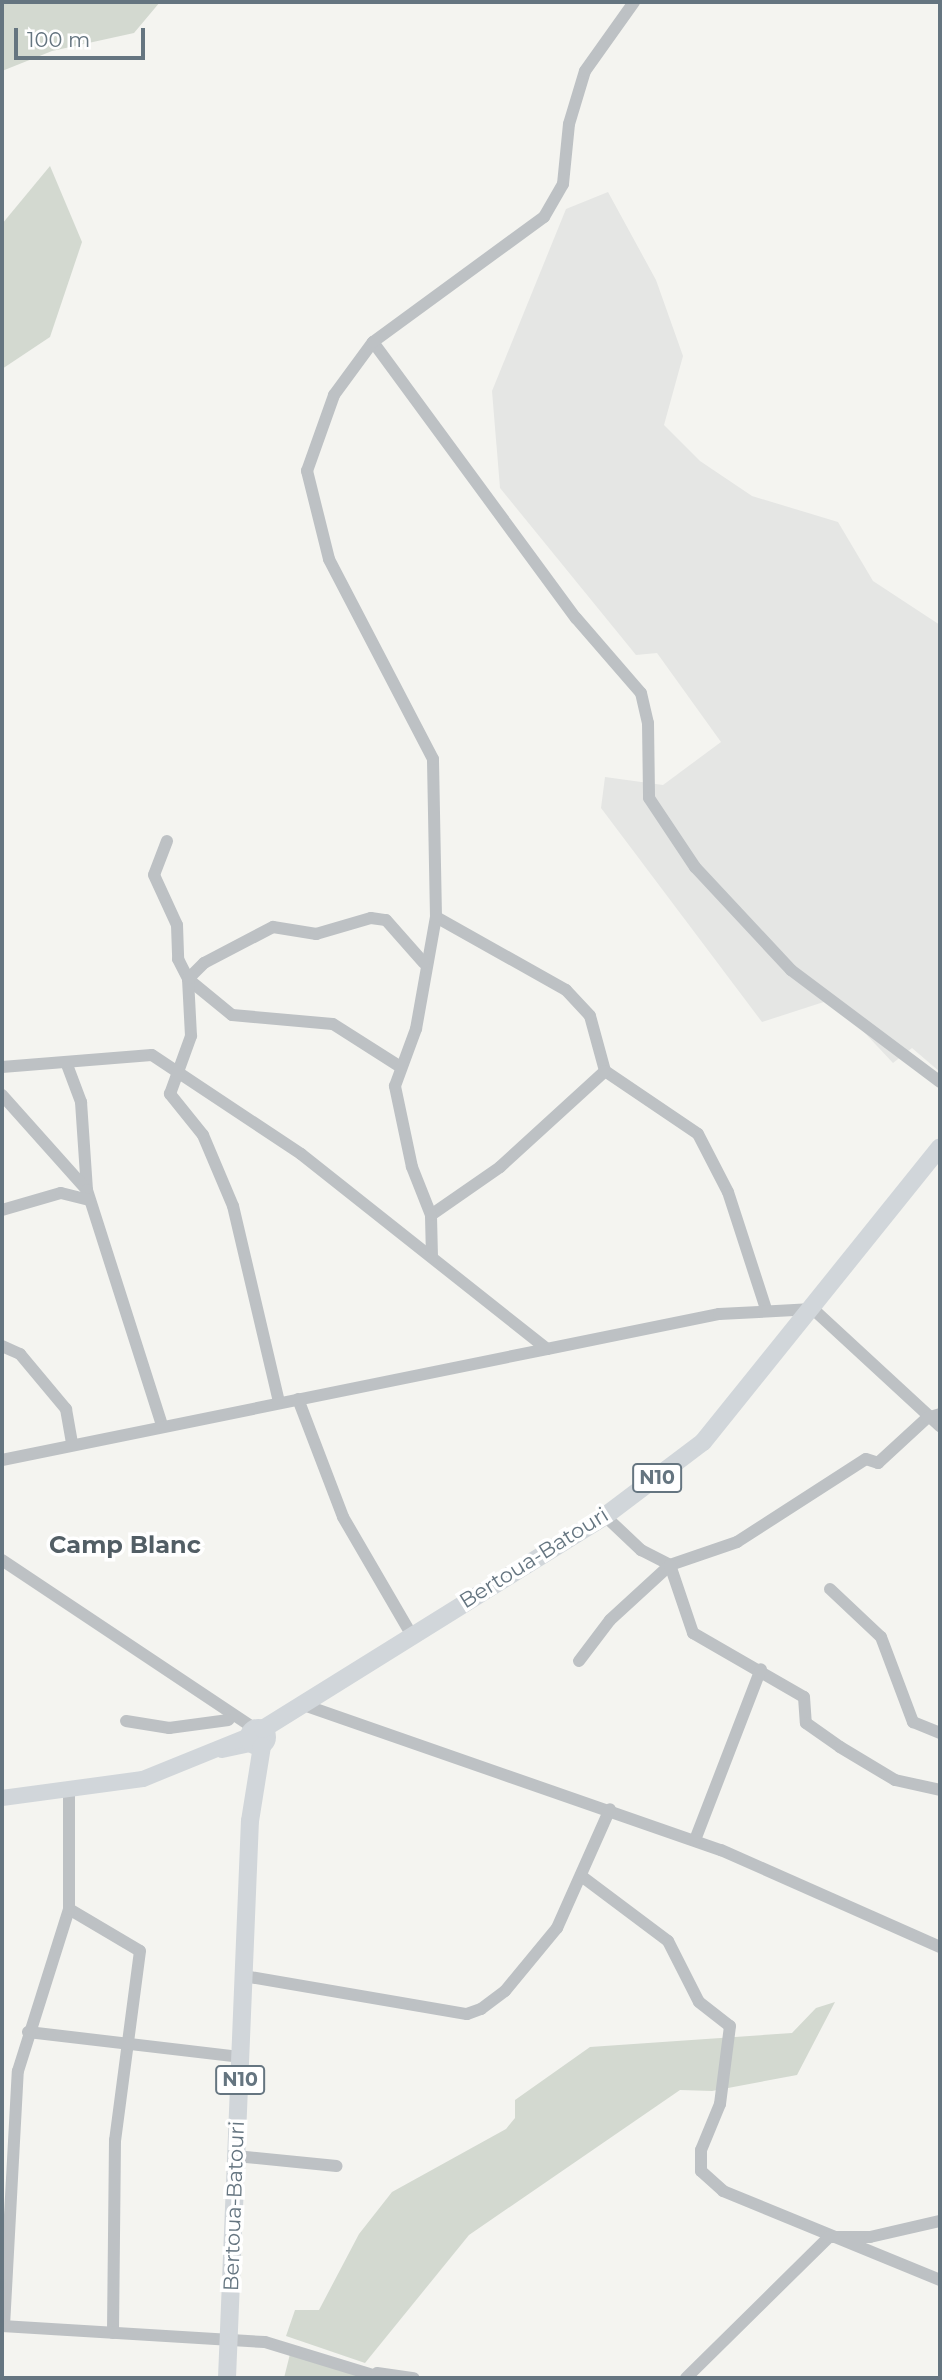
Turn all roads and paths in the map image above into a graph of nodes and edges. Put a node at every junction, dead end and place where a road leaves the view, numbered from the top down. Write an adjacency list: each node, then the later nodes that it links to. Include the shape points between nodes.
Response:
1 (634, 2): 2 (street, via 585,71 569,124 564,184 544,217)
2 (373, 342): 4 (street, via 334,395 307,479 329,559 433,759); 12 (street, via 576,618 641,693 648,723 649,798 695,867 791,970)
3 (167, 841): 6 (street, via 154,875 177,925 178,959)
4 (436, 917): 5 (street); 10 (street, via 579,1001)
5 (424, 963): 6 (street, via 386,920 371,918 316,934 273,927 204,962); 8 (street, via 418,1018)
6 (188, 979): 8 (street, via 232,1015 333,1024); 11 (street, via 191,1036)
7 (66, 1062): 9 (street); 11 (street, via 136,1052); 15 (street, via 81,1102)
8 (399, 1066): 17 (street, via 400,1124)
9 (2, 1067)
10 (605, 1071): 17 (street, via 500,1167); 19 (street, via 698,1134 728,1192)
11 (181, 1072): 18 (street, via 301,1154); 24 (street, via 170,1094 203,1135 233,1206)
12 (940, 1082)
13 (2, 1095): 15 (street, via 27,1130)
14 (940, 1147): 20 (highway, Bertoua-Batouri / N10)
15 (88, 1195): 16 (street, via 61,1193); 27 (street)
16 (2, 1210)
17 (431, 1215): 18 (street)
18 (432, 1257): 22 (street)
19 (766, 1309): 20 (street); 22 (street, via 645,1326)
20 (813, 1309): 26 (street); 31 (highway, Bertoua-Batouri / N10, via 715,1430)
21 (2, 1346): 29 (street, via 20,1354 66,1409)
22 (547, 1349): 23 (street)
23 (298, 1399): 24 (street); 35 (street, via 348,1529)
24 (279, 1402): 27 (street)
25 (940, 1414): 26 (street)
26 (927, 1418): 28 (street); 33 (street, via 878,1463 866,1459 737,1542)
27 (162, 1425): 29 (street)
28 (940, 1426)
29 (72, 1444): 30 (street)
30 (2, 1460)
31 (604, 1516): 33 (street, via 641,1550); 35 (highway, Bertoua-Batouri / N10)
32 (2, 1560): 39 (street)
33 (670, 1565): 36 (street, via 610,1620); 37 (street, via 693,1633)
34 (830, 1589): 41 (street, via 881,1637 913,1722)
35 (411, 1634): 38 (highway, Bertoua-Batouri / N10)
36 (579, 1661)
37 (761, 1669): 43 (street, via 806,1698 803,1718 840,1747 895,1780); 47 (street)
38 (295, 1709): 42 (highway, Bertoua-Batouri / N10); 46 (street)
39 (226, 1715): 40 (street, via 169,1728); 42 (street)
40 (126, 1721)
41 (940, 1732)
42 (256, 1738): 44 (main road, via 143,1779); 51 (highway, Bertoua-Batouri / N10)
43 (940, 1790)
44 (69, 1792): 45 (main road); 49 (street)
45 (2, 1798)
46 (610, 1809): 47 (street); 48 (street)
47 (695, 1840): 50 (street)
48 (584, 1878): 51 (street, via 536,1956 505,1991 474,2012); 59 (street, via 668,1941 699,2001 730,2026 720,2104 701,2150 701,2171 723,2191)
49 (69, 1909): 52 (street); 53 (street, via 140,1951)
50 (940, 1947)
51 (244, 1976): 54 (highway, Bertoua-Batouri / N10)
52 (28, 2032): 53 (street); 57 (street, via 18,2071)
53 (124, 2046): 54 (street); 62 (street, via 113,2188)
54 (242, 2057): 55 (highway, Bertoua-Batouri / N10)
55 (236, 2156): 56 (street); 63 (highway, Bertoua-Batouri / N10)
56 (337, 2166)
57 (7, 2183): 61 (street)
58 (940, 2221): 59 (street, via 870,2237)
59 (829, 2237): 60 (street); 67 (street)
60 (940, 2280)
61 (3, 2326): 62 (street)
62 (113, 2333): 63 (street)
63 (230, 2338): 64 (street); 65 (highway, Bertoua-Batouri / N10)
64 (380, 2376): 66 (street)
65 (227, 2378)
66 (414, 2378)
67 (686, 2378)

